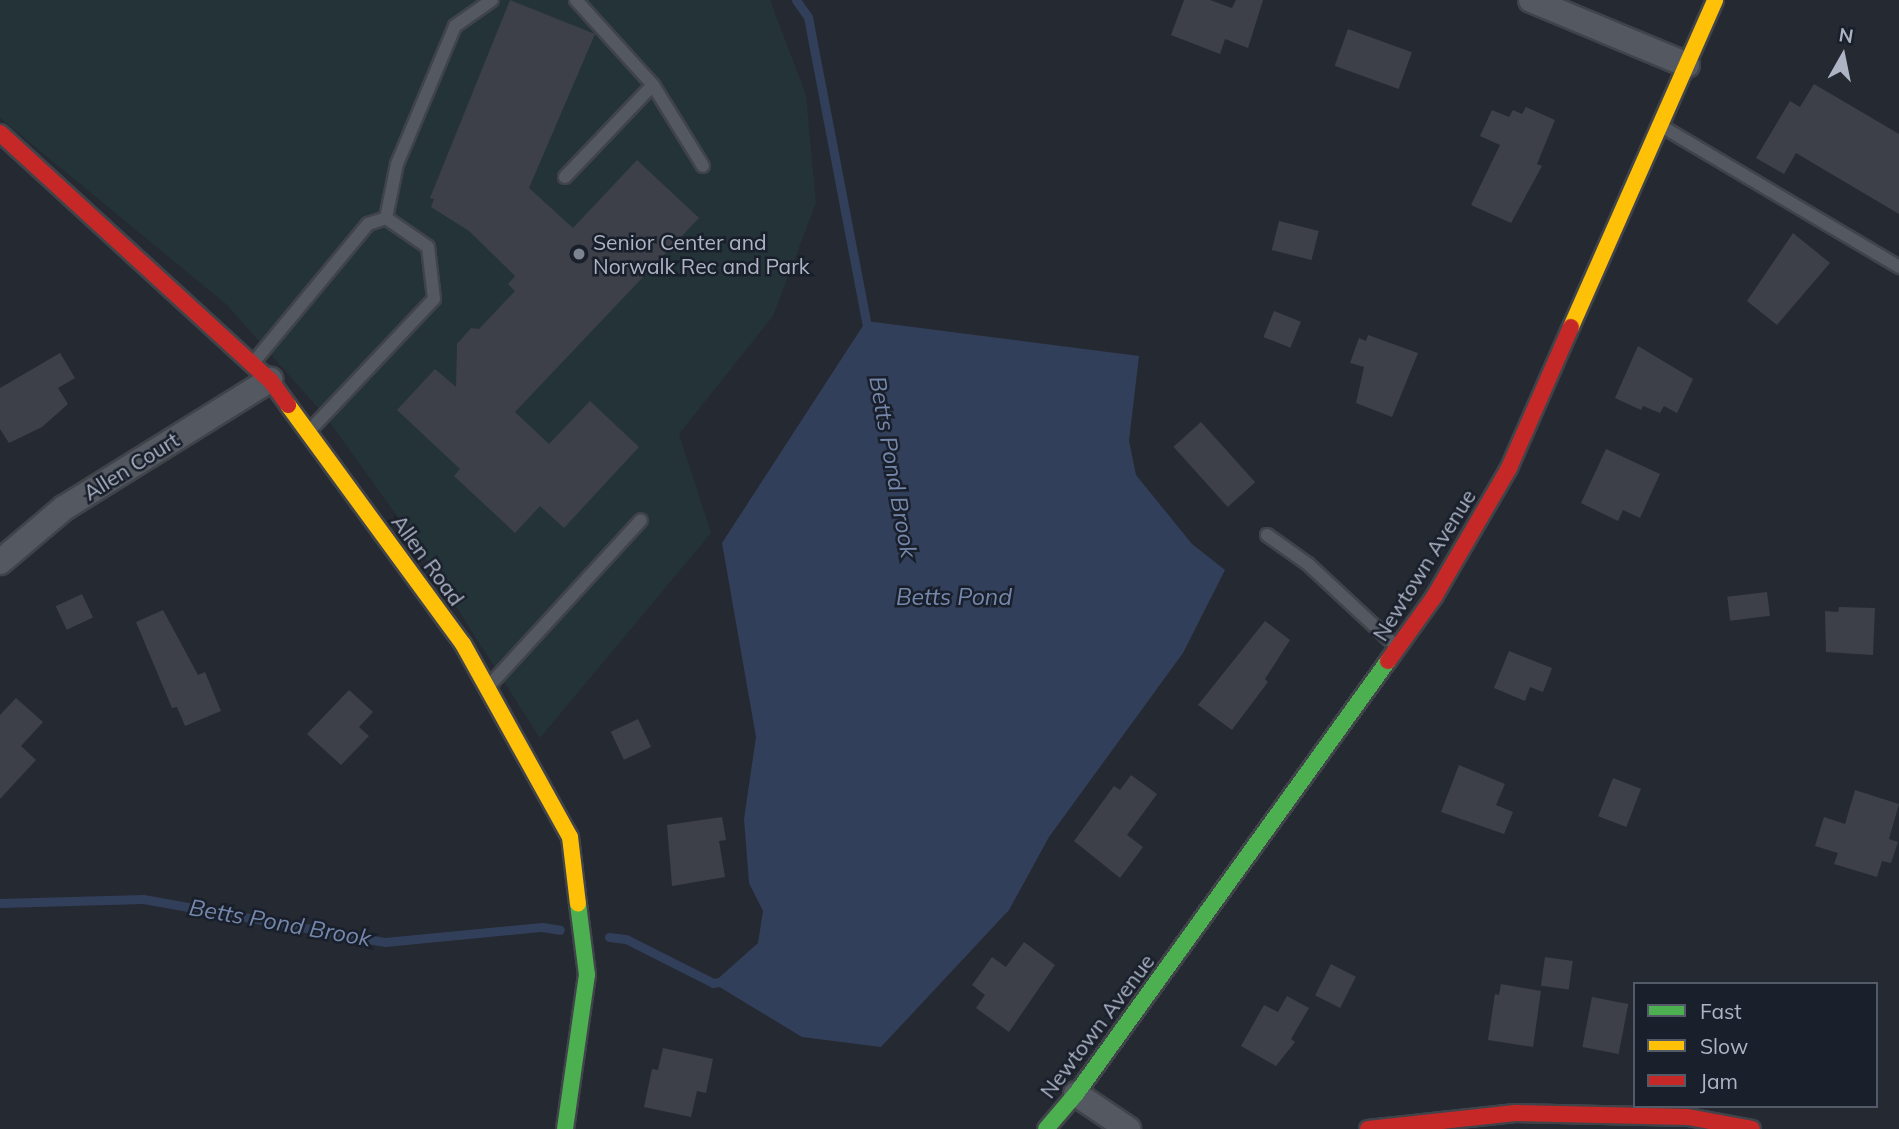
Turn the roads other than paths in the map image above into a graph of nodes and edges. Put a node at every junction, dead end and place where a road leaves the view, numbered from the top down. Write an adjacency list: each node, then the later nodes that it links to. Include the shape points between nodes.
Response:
1 (492, 0): 11 (lane, via 455,26 397,164)
2 (576, 0): 6 (lane)
3 (1531, 0): 5 (street)
4 (1715, 0): 5 (street, Newtown Avenue)
5 (1687, 65): 7 (street, Newtown Avenue)
6 (653, 85): 9 (lane); 10 (lane)
7 (1661, 125): 12 (lane); 18 (street, Newtown Avenue, via 1509,468 1434,597)
8 (0, 133): 13 (street, Allen Road)
9 (702, 166)
10 (565, 177)
11 (386, 218): 13 (lane, via 368,224); 14 (lane, via 428,247 434,299)
12 (1899, 267)
13 (261, 372): 14 (street, Allen Road); 17 (street, Allen Court, via 64,508)
14 (308, 431): 19 (street, Allen Road, via 463,644)
15 (641, 520): 19 (lane)
16 (1267, 535): 18 (lane, via 1308,565)
17 (0, 562)
18 (1397, 648): 20 (street, Newtown Avenue)
19 (488, 688): 21 (street, Allen Road, via 570,836 587,975)
20 (1076, 1094): 22 (street, Newtown Avenue); 23 (street)
21 (565, 1129)
22 (1046, 1129)
23 (1128, 1129)
24 (1368, 1129): 25 (street, via 1515,1114 1688,1117)
25 (1752, 1129)

